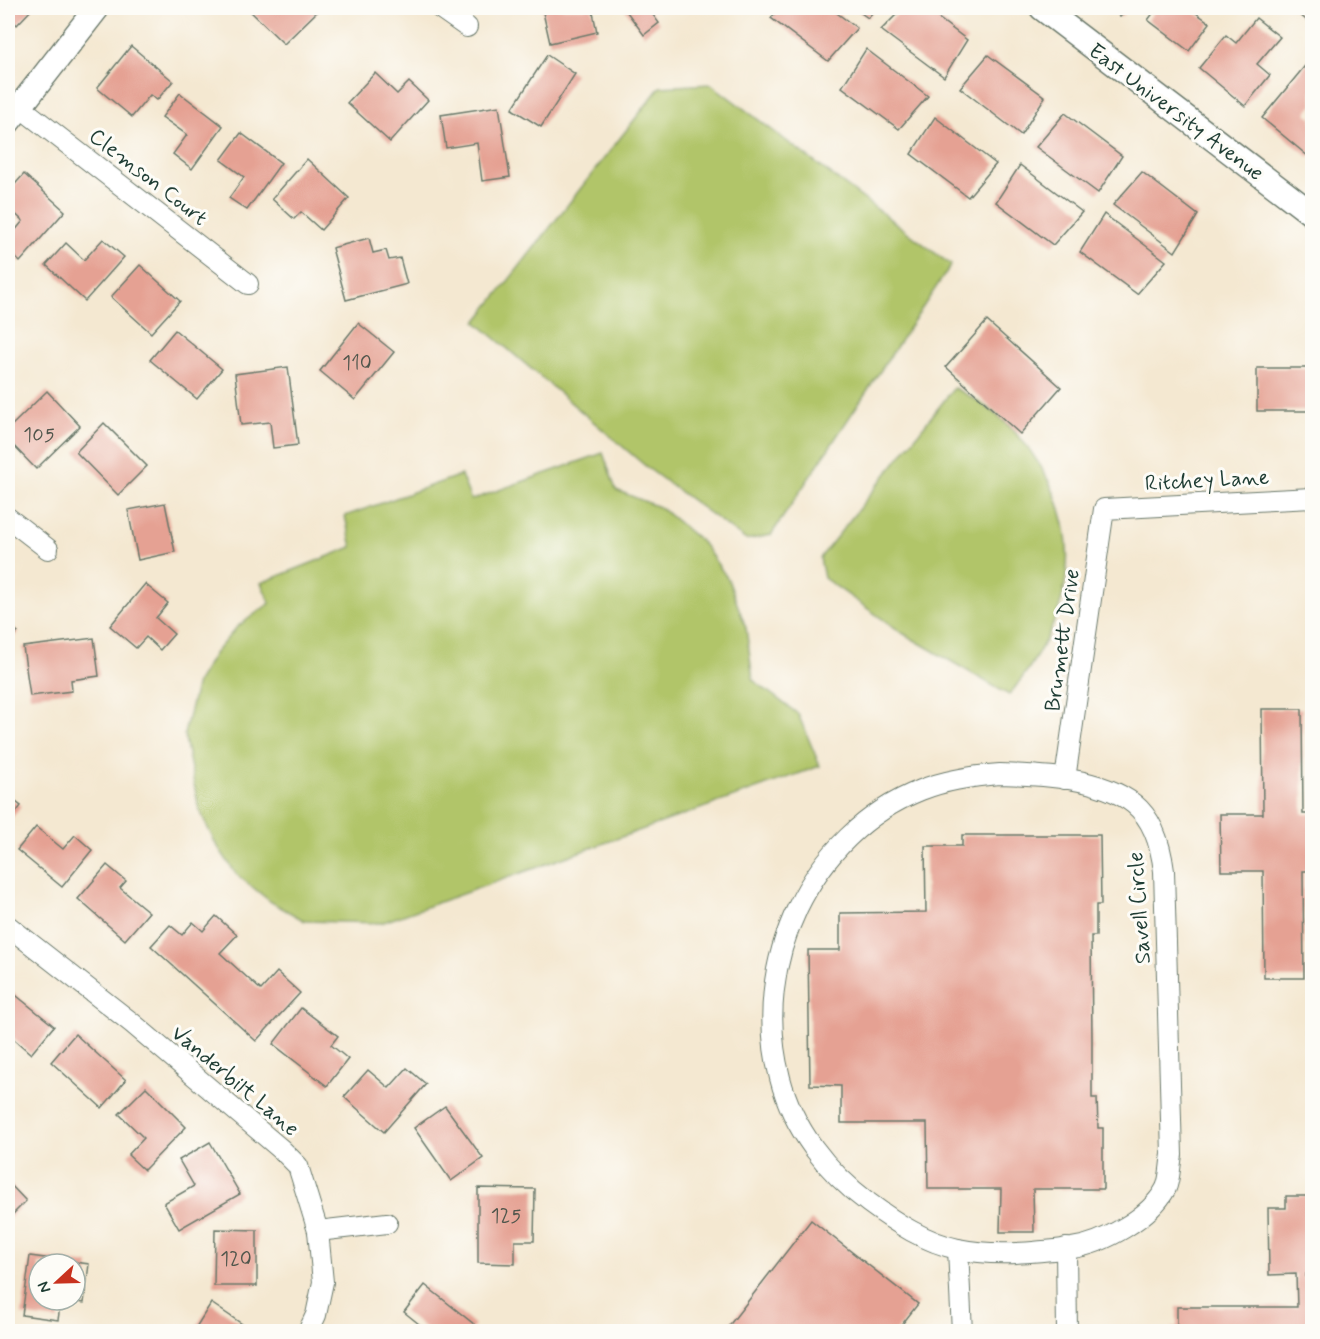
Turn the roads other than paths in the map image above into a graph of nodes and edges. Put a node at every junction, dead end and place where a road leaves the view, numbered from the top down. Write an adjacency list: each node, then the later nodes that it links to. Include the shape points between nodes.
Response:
1 (97, 8): 5 (street)
2 (440, 8): 4 (street)
3 (1042, 8): 6 (street, East University Avenue)
4 (466, 27)
5 (14, 114): 7 (street, Clemson Court)
6 (1312, 214)
7 (248, 284)
8 (1312, 498): 9 (street, Ritchey Lane)
9 (1104, 509): 12 (street, Brumett Drive)
10 (8, 518): 11 (street)
11 (48, 549)
12 (1065, 778): 16 (street, Savell Circle, via 1111,792 1134,804 1150,823 1160,844 1172,1155 1167,1187 1153,1205 1117,1232); 17 (street, Savell Circle, via 1000,774 965,777 920,790 879,813 843,841 819,870 795,910 779,951 773,1035 780,1077 796,1119 819,1156 850,1189 924,1238)
13 (8, 926): 15 (street, Vanderbilt Lane, via 132,1023 282,1150 298,1166)
14 (387, 1223): 15 (street)
15 (318, 1231): 18 (street, Vanderbilt Lane, via 323,1282)
16 (1066, 1248): 17 (street, Savell Circle, via 1006,1254); 20 (street)
17 (958, 1249): 19 (street)
18 (308, 1332)
19 (962, 1332)
20 (1067, 1332)

